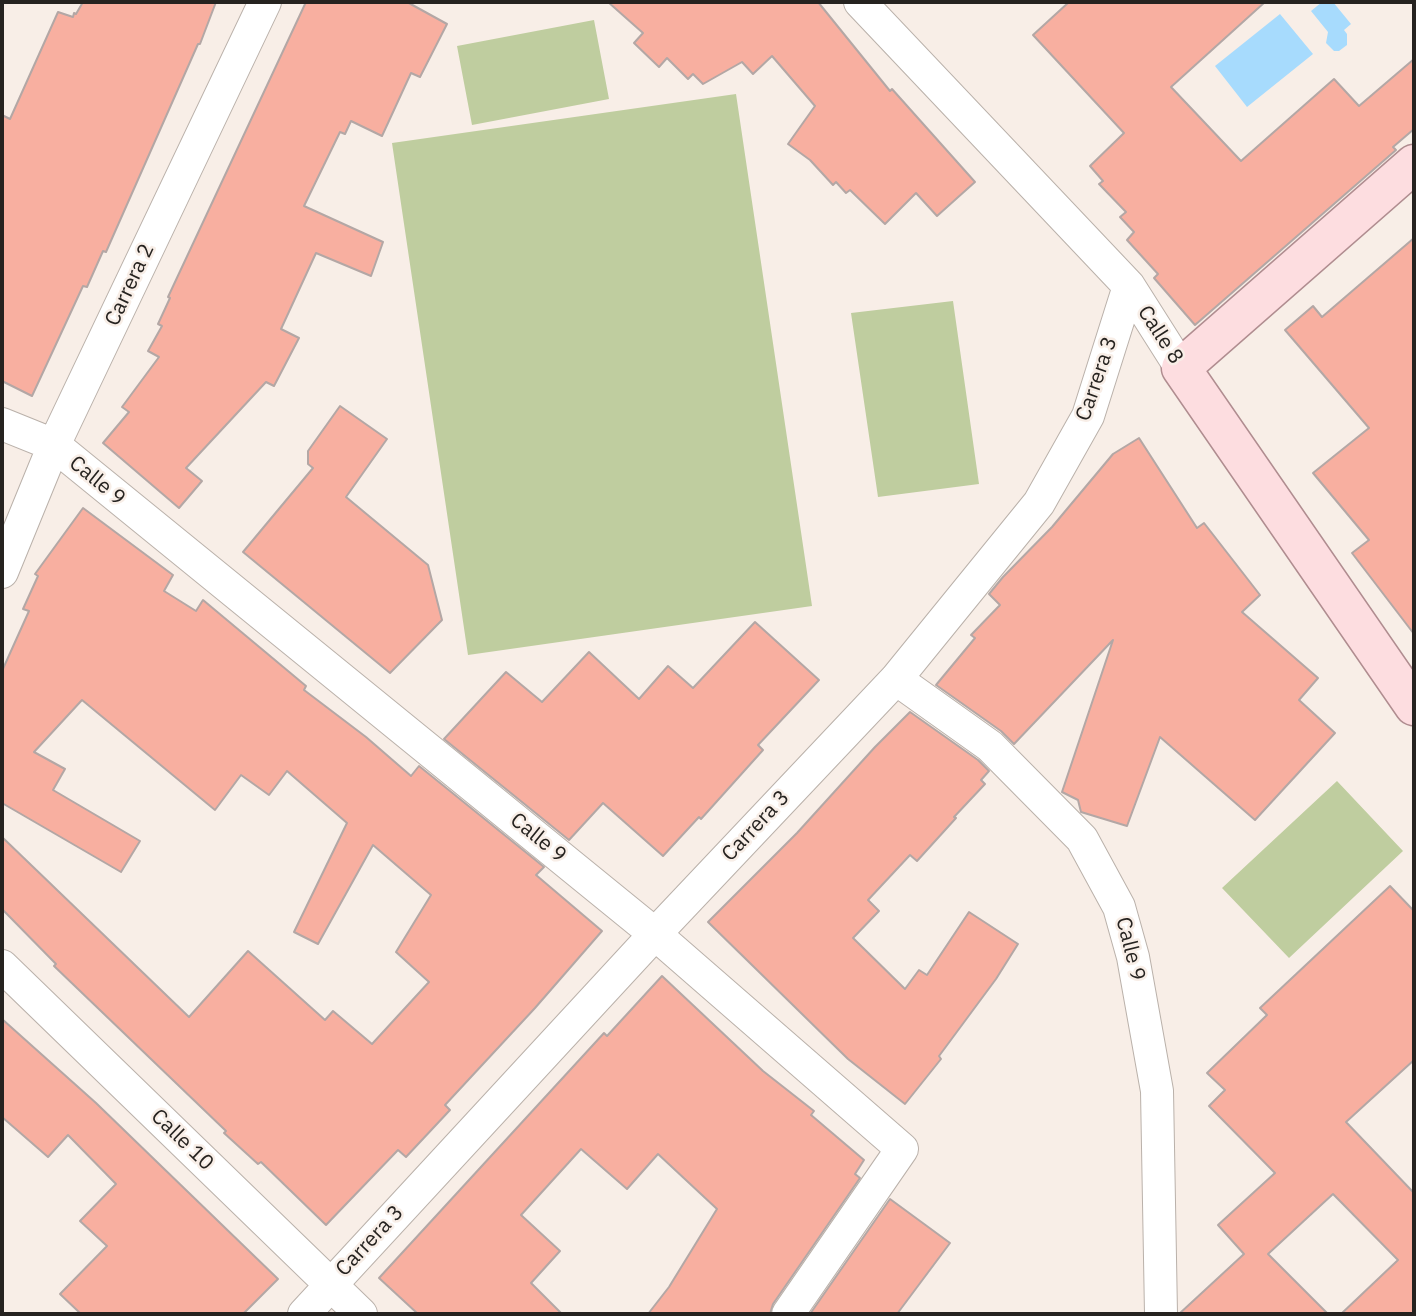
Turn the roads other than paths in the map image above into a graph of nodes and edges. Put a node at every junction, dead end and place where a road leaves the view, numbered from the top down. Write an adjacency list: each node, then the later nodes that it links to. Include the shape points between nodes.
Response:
1 (265, 2): 7 (street, Carrera 2)
2 (860, 2): 4 (street, Calle 8)
3 (1414, 164): 5 (main road)
4 (1129, 286): 5 (street, Calle 8); 9 (street, Carrera 3, via 1088,416 1039,503)
5 (1181, 368): 10 (main road, Calle 8)
6 (2, 424): 7 (street, Calle 9)
7 (54, 445): 8 (street, Carrera 2); 11 (street, Calle 9)
8 (2, 572)
9 (896, 679): 11 (street, Carrera 3); 17 (street, Calle 9, via 990,746 1073,829 1119,906 1157,1091)
10 (1414, 706)
11 (655, 934): 13 (street, Carrera 3); 16 (street, Calle 9, via 902,1149)
12 (2, 965): 13 (street, Calle 10)
13 (330, 1284): 14 (street, Carrera 3); 15 (street, Calle 10)
14 (304, 1314)
15 (361, 1314)
16 (788, 1314)
17 (1161, 1314)

